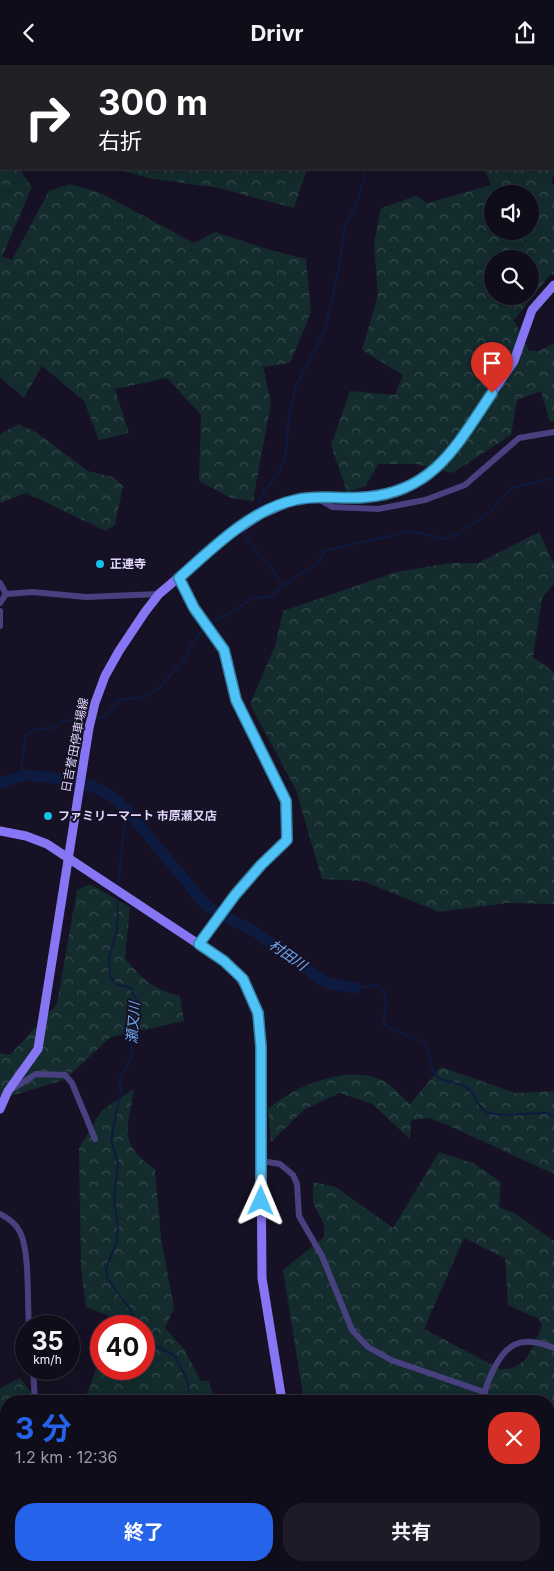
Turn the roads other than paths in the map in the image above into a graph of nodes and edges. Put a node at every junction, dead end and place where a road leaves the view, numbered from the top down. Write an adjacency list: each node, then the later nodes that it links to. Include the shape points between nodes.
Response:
1 (554, 285): 3 (main road, 日吉誉田停車場線, via 532,309 514,361 449,456 425,478 409,488 386,495)
2 (554, 432): 3 (street, via 518,438 464,485 425,500 378,509 358,509 332,507)
3 (315, 497): 4 (main road, 日吉誉田停車場線, via 294,500 260,515 225,538)
4 (179, 578): 7 (main road, 日吉誉田停車場線); 13 (street, via 194,608 224,650 236,700 286,801 287,840 235,895)
5 (0, 583): 6 (street)
6 (6, 594): 7 (street); 8 (street)
7 (159, 595): 12 (main road, 日吉誉田停車場線, via 119,651 95,703)
8 (0, 603)
9 (0, 611): 10 (street)
10 (0, 626)
11 (0, 831): 12 (main road, via 34,838)
12 (68, 859): 13 (main road); 14 (main road, 日吉誉田停車場線, via 38,1049)
13 (199, 944): 17 (main road, via 243,979 258,1013)
14 (8, 1091): 15 (main road, 日吉誉田停車場線); 16 (street, via 36,1073 65,1075 72,1083)
15 (0, 1109)
16 (95, 1139)
17 (262, 1161): 22 (street, via 280,1163 293,1175 297,1184 298,1216 322,1256 352,1330 368,1347 391,1360); 24 (main road, via 262,1278)
18 (0, 1214): 19 (street, via 20,1232 24,1245)
19 (28, 1315)
20 (554, 1348): 22 (street, via 536,1342 512,1346 501,1356)
21 (34, 1380): 23 (street)
22 (484, 1392)
23 (35, 1395)
24 (281, 1395)

